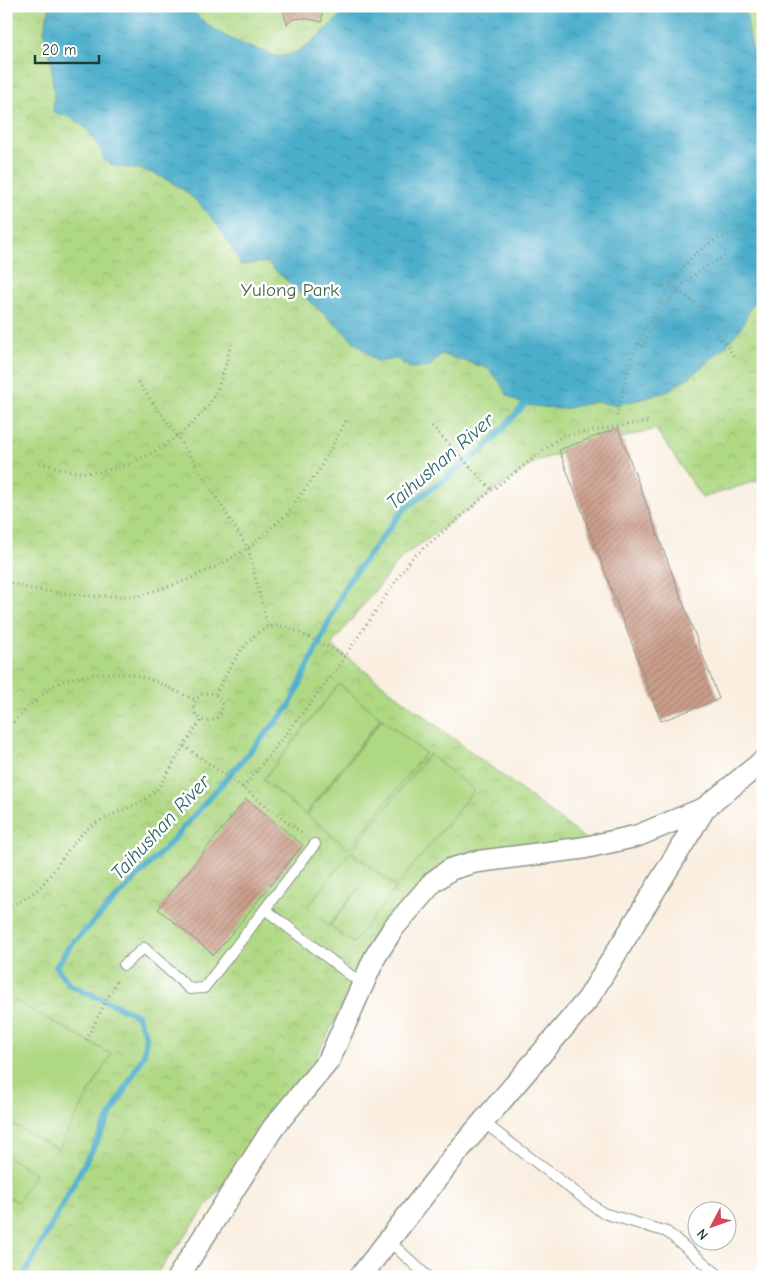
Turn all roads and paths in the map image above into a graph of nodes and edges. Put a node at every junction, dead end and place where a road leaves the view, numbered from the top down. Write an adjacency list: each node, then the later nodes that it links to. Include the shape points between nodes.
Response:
1 (16, 6): 2 (path)
2 (6, 22)
3 (753, 229): 5 (path, via 730,234 706,246)
4 (725, 256): 6 (path, via 707,264)
5 (670, 283): 6 (path); 8 (path)
6 (678, 289): 8 (path, via 642,347); 9 (path, via 696,304)
7 (231, 344): 15 (path, via 222,378 205,410)
8 (638, 344): 11 (path, via 630,361)
9 (734, 356)
10 (138, 382): 15 (path)
11 (618, 416)
12 (347, 419): 18 (path, via 320,470 286,515)
13 (649, 421): 17 (path, via 562,436)
14 (432, 426): 17 (path)
15 (178, 436): 16 (path, via 147,455 112,469 78,472); 18 (path)
16 (40, 463)
17 (492, 490): 21 (path, via 411,559)
18 (248, 548): 19 (path, via 182,582 138,596 88,596 36,590); 20 (path)
19 (6, 582)
20 (268, 627): 21 (path, via 288,628); 22 (path, via 246,643)
21 (345, 656): 28 (path)
22 (214, 694): 23 (path, via 204,693); 24 (path, via 222,704 219,716 214,720)
23 (196, 700): 24 (path, via 195,711); 25 (path, via 138,676 78,676 56,684)
24 (202, 719): 26 (path)
25 (6, 729)
26 (184, 746): 28 (path); 31 (path, via 155,790 134,805 97,821 73,843 42,886 19,904)
27 (763, 762): 29 (street)
28 (243, 788): 30 (path)
29 (705, 808): 34 (street, via 637,836 583,848 475,862 451,869 434,882 394,927); 36 (street, via 588,999)
30 (315, 844): 32 (lane)
31 (6, 906)
32 (266, 910): 33 (lane, via 204,988 190,989 144,948); 34 (lane)
33 (124, 965): 35 (path)
34 (363, 985): 38 (street, via 329,1060 273,1128)
35 (86, 1040)
36 (483, 1122): 37 (street); 41 (lane, via 603,1213 667,1232)
37 (389, 1240): 39 (street); 40 (lane)
38 (178, 1277)
39 (360, 1277)
40 (428, 1277)
41 (721, 1277)

